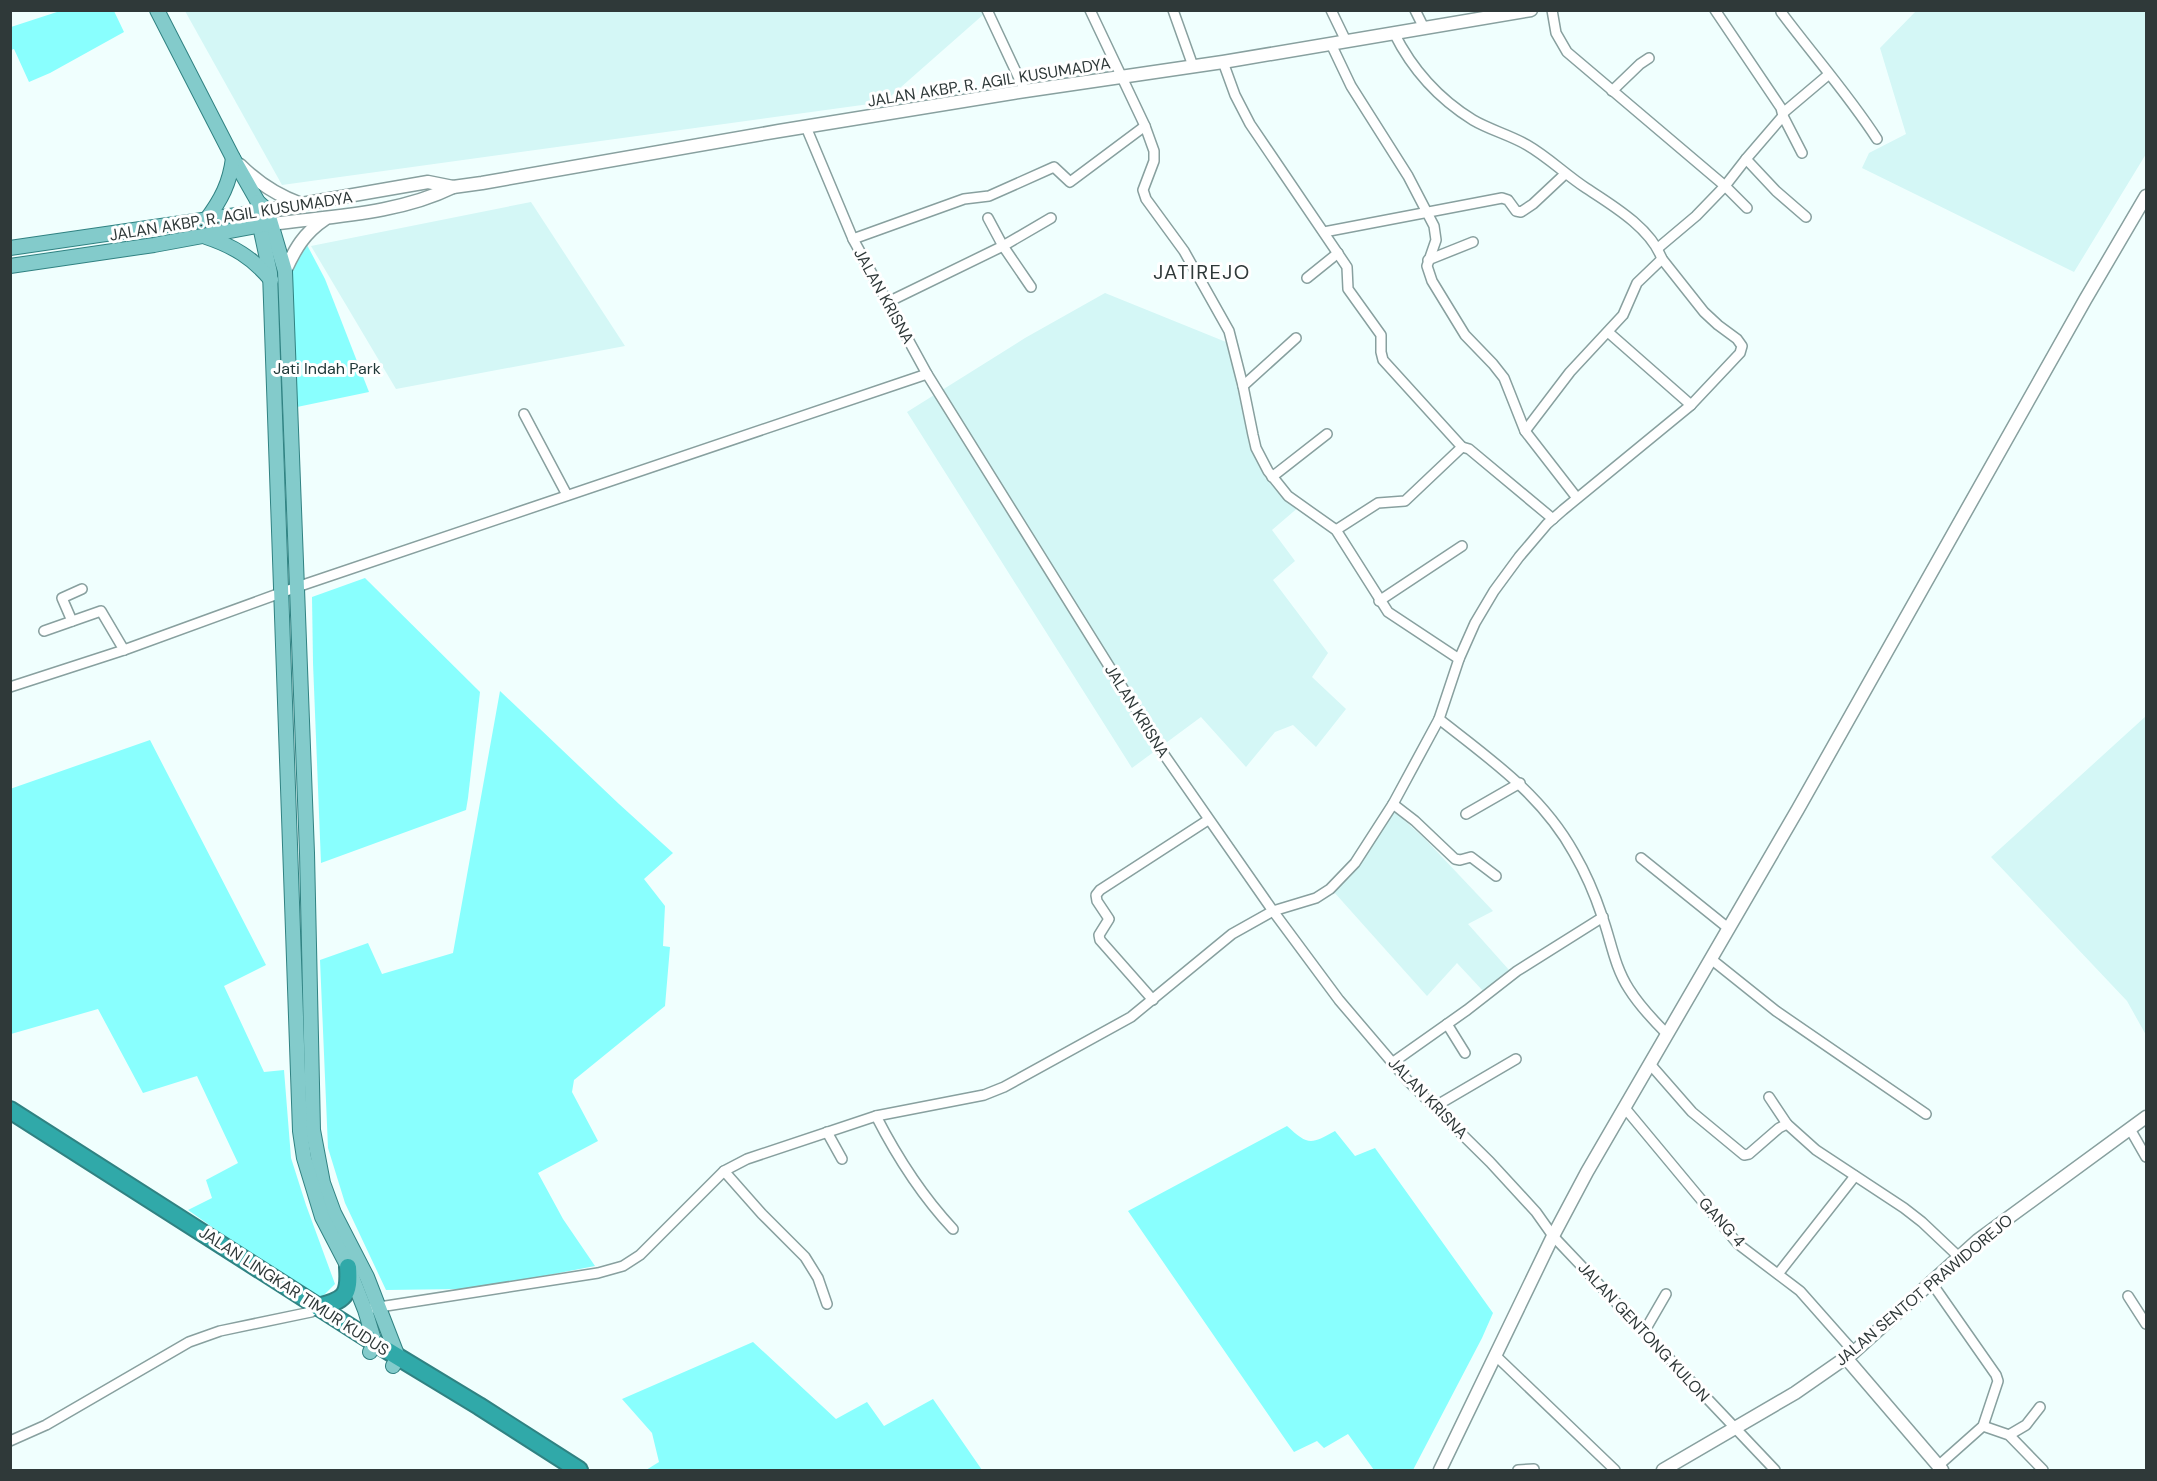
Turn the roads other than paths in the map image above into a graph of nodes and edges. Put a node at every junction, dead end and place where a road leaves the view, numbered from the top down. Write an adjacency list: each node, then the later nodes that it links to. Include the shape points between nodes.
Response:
1 (157, 10): 27 (main road)
2 (987, 10): 20 (street)
3 (1090, 10): 19 (street)
4 (1173, 10): 17 (street)
5 (1331, 10): 13 (street)
6 (1415, 10): 11 (street)
7 (1552, 10): 21 (street, via 1556,33 1567,52)
8 (1715, 10): 22 (street)
9 (1526, 11): 11 (main road, JALAN AKBP. R. AGIL KUSUMADYA)
10 (1781, 12): 18 (street)
11 (1424, 28): 12 (main road, JALAN AKBP. R. AGIL KUSUMADYA)
12 (1394, 33): 13 (main road, JALAN AKBP. R. AGIL KUSUMADYA); 29 (street, via 1410,62 1443,97 1473,120 1527,144)
13 (1346, 41): 14 (main road, JALAN AKBP. R. AGIL KUSUMADYA)
14 (1331, 44): 16 (main road, JALAN AKBP. R. AGIL KUSUMADYA); 36 (street, via 1351,86)
15 (1649, 58): 21 (street)
16 (1223, 62): 17 (main road, JALAN AKBP. R. AGIL KUSUMADYA); 42 (street, via 1250,124)
17 (1193, 66): 19 (main road, JALAN AKBP. R. AGIL KUSUMADYA)
18 (1828, 75): 22 (street); 25 (street)
19 (1122, 77): 20 (main road, JALAN AKBP. R. AGIL KUSUMADYA); 23 (street)
20 (1025, 91): 24 (main road, JALAN AKBP. R. AGIL KUSUMADYA)
21 (1612, 91): 30 (street)
22 (1783, 114): 26 (street); 28 (street)
23 (1145, 126): 44 (street, via 1070,182 1054,167 989,196 964,199); 61 (street, via 1155,157 1144,194 1185,251 1224,319)
24 (806, 127): 31 (main road, JALAN AKBP. R. AGIL KUSUMADYA); 44 (street, JALAN KRISNA)
25 (1877, 139)
26 (1802, 153)
27 (233, 158): 33 (main road, via 263,186); 35 (main road); 41 (main road, via 225,192)
28 (1746, 159): 30 (street); 38 (street)
29 (1565, 174): 36 (street, via 1521,212 1502,198); 48 (street, via 1628,216)
30 (1725, 186): 34 (street); 48 (street)
31 (453, 187): 33 (main road, JALAN AKBP. R. AGIL KUSUMADYA, via 428,182); 37 (main road, JALAN AKBP. R. AGIL KUSUMADYA, via 425,200)
32 (2146, 196): 91 (main road)
33 (301, 204): 35 (main road, JALAN AKBP. R. AGIL KUSUMADYA)
34 (1747, 208)
35 (263, 214): 37 (main road, JALAN AKBP. R. AGIL KUSUMADYA); 41 (main road, JALAN AKBP. R. AGIL KUSUMADYA); 43 (main road, JALAN AKBP. R. AGIL KUSUMADYA); 53 (main road); 55 (main road)
36 (1428, 214): 42 (street); 51 (street, via 1436,240)
37 (328, 217): 53 (main road, via 303,237)
38 (1806, 217)
39 (988, 218): 46 (street)
40 (1051, 218): 46 (street)
41 (206, 220): 47 (main road, JALAN AKBP. R. AGIL KUSUMADYA)
42 (1324, 232): 49 (street)
43 (204, 236): 52 (main road, JALAN AKBP. R. AGIL KUSUMADYA); 55 (main road, via 247,256)
44 (852, 239): 57 (street, JALAN KRISNA)
45 (1473, 242): 51 (street)
46 (1003, 246): 56 (street); 57 (street)
47 (10, 248)
48 (1658, 248): 50 (street)
49 (1338, 253): 54 (street); 66 (street, via 1347,267 1350,296 1381,335 1383,360)
50 (1662, 259): 58 (street, via 1633,289 1626,309); 62 (street, via 1704,312 1742,346 1740,353)
51 (1428, 260): 64 (street, via 1432,282 1465,335 1504,378)
52 (10, 266)
53 (285, 271): 73 (main road)
54 (1307, 278)
55 (271, 280): 75 (main road)
56 (1031, 287)
57 (886, 303): 60 (street, JALAN KRISNA)
58 (1608, 333): 62 (street); 64 (street, via 1570,372)
59 (1296, 338): 61 (street)
60 (927, 374): 68 (street); 86 (street, JALAN KRISNA)
61 (1243, 386): 67 (street, via 1256,448)
62 (1691, 405): 69 (street)
63 (524, 414): 68 (street)
64 (1525, 431): 69 (street)
65 (1327, 434): 67 (street)
66 (1462, 447): 70 (street); 71 (street, via 1405,501 1378,503)
67 (1272, 477): 71 (street, via 1288,496)
68 (567, 495): 73 (street)
69 (1577, 498): 70 (street)
70 (1553, 519): 80 (street, via 1494,591)
71 (1336, 530): 76 (street)
72 (1462, 546): 76 (street)
73 (297, 587): 75 (street); 125 (main road, via 313,1130 323,1183 367,1277)
74 (82, 589): 77 (street, via 62,598)
75 (282, 592): 79 (street); 118 (main road, via 300,1131 322,1217)
76 (1379, 601): 80 (street, via 1396,619)
77 (72, 621): 78 (street); 79 (street, via 101,611)
78 (44, 631)
79 (124, 650): 81 (street)
80 (1459, 659): 82 (street)
81 (10, 687)
82 (1439, 719): 83 (street); 84 (street)
83 (1520, 783): 85 (street); 90 (street, via 1554,819)
84 (1393, 804): 88 (street, via 1455,859 1471,857); 89 (street, via 1365,850 1339,881 1316,898)
85 (1466, 814)
86 (1208, 820): 89 (street, JALAN KRISNA); 93 (street, via 1096,895 1109,919 1100,940)
87 (1641, 858): 91 (street)
88 (1496, 876)
89 (1273, 911): 93 (street, via 1223,940); 98 (street, JALAN KRISNA)
90 (1603, 917): 94 (street, via 1517,971); 95 (street, via 1614,958 1628,988)
91 (1728, 928): 92 (main road)
92 (1711, 959): 95 (main road); 104 (street, via 1776,1011)
93 (1153, 1000): 105 (street, via 1120,1024 1005,1087 984,1095)
94 (1447, 1024): 96 (street); 98 (street)
95 (1667, 1034): 99 (main road)
96 (1465, 1053)
97 (1516, 1059): 101 (street)
98 (1392, 1063): 101 (street, JALAN KRISNA)
99 (1650, 1064): 102 (main road); 108 (street, via 1692,1112 1744,1155)
100 (1769, 1097): 108 (street)
101 (1434, 1107): 116 (street, JALAN KRISNA, via 1490,1162)
102 (1624, 1107): 116 (main road); 119 (street, GANG 4, via 1738,1244)
103 (10, 1110): 124 (highway, JALAN LINGKAR TIMUR KUDUS)
104 (1926, 1114)
105 (876, 1116): 110 (street); 115 (street, via 890,1143)
106 (2146, 1117): 109 (main road, JALAN SENTOT PRAWIDOREJO)
107 (10, 1122): 124 (highway, JALAN LINGKAR TIMUR KUDUS)
108 (1787, 1124): 114 (street, via 1816,1150)
109 (2130, 1129): 111 (street); 117 (main road, JALAN SENTOT PRAWIDOREJO)
110 (826, 1132): 112 (street); 113 (street)
111 (2146, 1157)
112 (842, 1159)
113 (724, 1171): 123 (street, via 805,1257); 125 (street, via 649,1248 622,1266)
114 (1855, 1176): 117 (street, via 1922,1222); 119 (street)
115 (953, 1229)
116 (1553, 1236): 127 (street, JALAN GENTONG KULON); 130 (main road)
117 (1959, 1257): 120 (main road, JALAN SENTOT PRAWIDOREJO)
118 (348, 1267): 124 (highway, via 347,1292 342,1299); 125 (main road)
119 (1778, 1274): 129 (street, GANG 4, via 1800,1291)
120 (1931, 1282): 129 (main road, JALAN SENTOT PRAWIDOREJO); 133 (street, via 1996,1375 1997,1385)
121 (1666, 1294): 127 (street)
122 (2128, 1296): 126 (street)
123 (827, 1304)
124 (315, 1309): 128 (highway, JALAN LINGKAR TIMUR KUDUS); 136 (street, via 189,1341 46,1425)
125 (371, 1309): 128 (main road); 131 (main road)
126 (2146, 1324)
127 (1644, 1332): 134 (street, JALAN GENTONG KULON)
128 (372, 1348): 131 (highway, JALAN LINGKAR TIMUR KUDUS)
129 (1850, 1355): 134 (main road, JALAN SENTOT PRAWIDOREJO); 137 (main road)
130 (1497, 1356): 141 (main road); 143 (street)
131 (395, 1362): 139 (highway, JALAN LINGKAR TIMUR KUDUS); 140 (highway, JALAN LINGKAR TIMUR KUDUS, via 480,1406)
132 (2040, 1407): 135 (street, via 2026,1425)
133 (1983, 1426): 135 (street); 137 (street)
134 (1735, 1428): 144 (main road, JALAN SENTOT PRAWIDOREJO); 145 (street, JALAN GENTONG KULON)
135 (2009, 1435): 146 (street)
136 (10, 1440)
137 (1940, 1468)
138 (1534, 1469): 142 (street)
139 (559, 1470)
140 (579, 1470)
141 (1440, 1470)
142 (1518, 1470)
143 (1615, 1470)
144 (1663, 1470)
145 (1775, 1470)
146 (2043, 1470)

